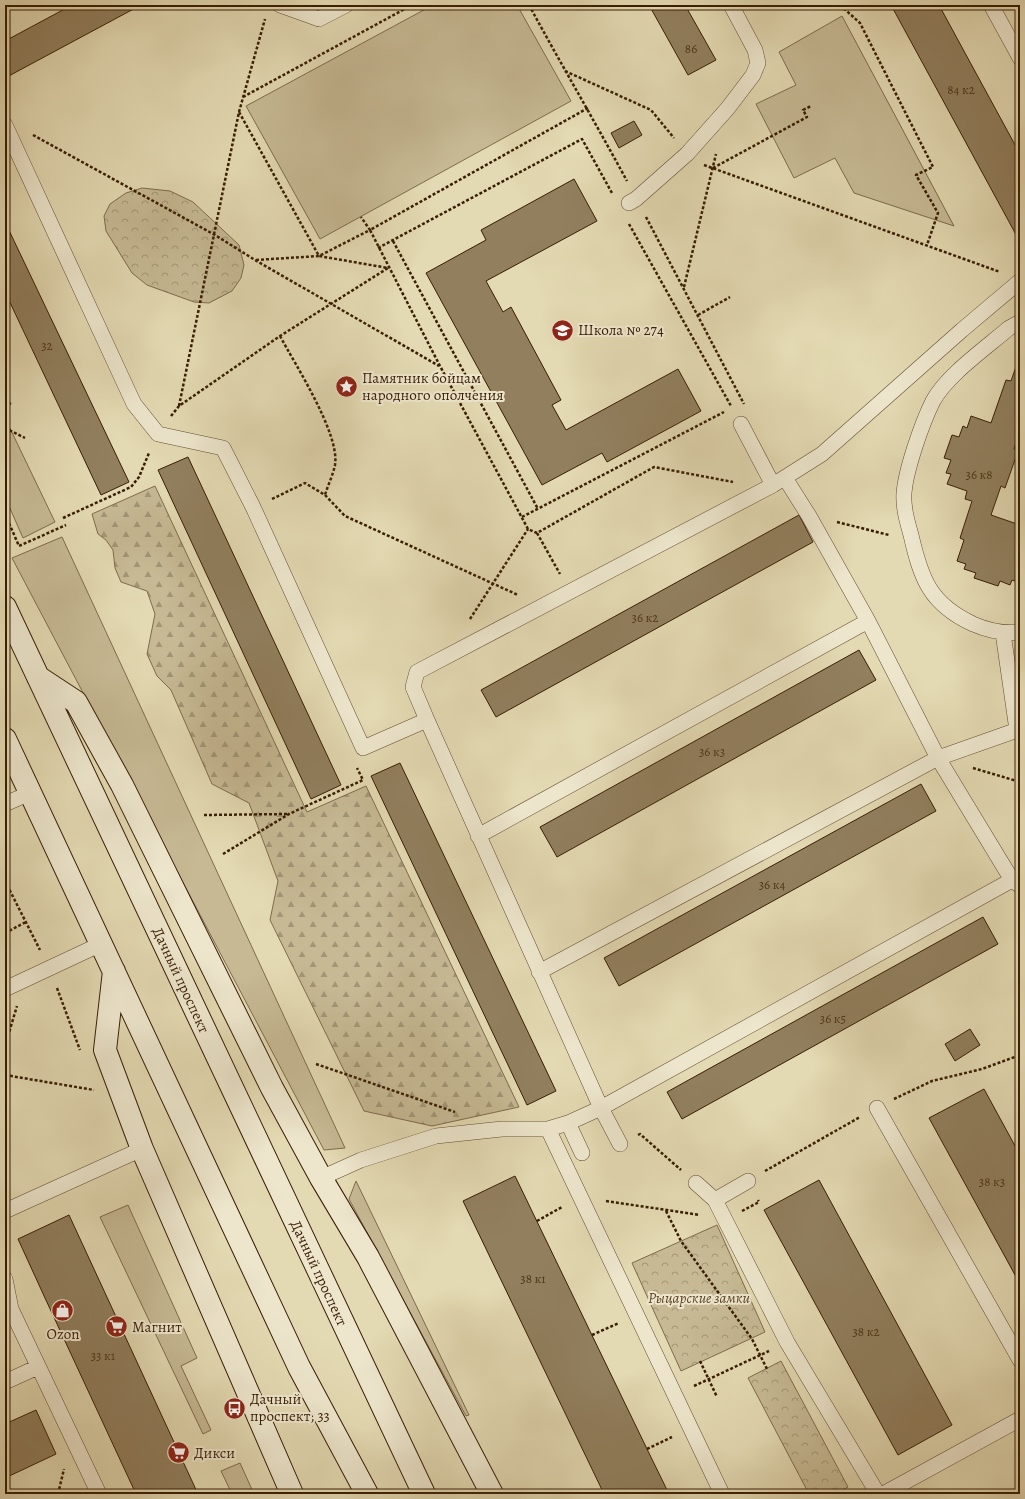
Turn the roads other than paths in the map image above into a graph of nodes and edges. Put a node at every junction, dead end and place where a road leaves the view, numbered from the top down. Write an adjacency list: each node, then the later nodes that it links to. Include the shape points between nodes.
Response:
1 (280, 5): 2 (lane, via 319,18)
2 (346, 5)
3 (731, 5): 7 (lane, via 755,50 758,63 753,75 687,154)
4 (991, 5): 5 (lane)
5 (1020, 58)
6 (5, 125): 17 (lane, via 134,404 158,434 223,448 253,507 363,748)
7 (629, 203)
8 (1020, 281): 11 (lane, via 822,454)
9 (1020, 322): 15 (lane, via 1009,328 948,381 934,399 924,421 904,493 905,511 922,575 935,599 955,615)
10 (741, 424): 11 (lane)
11 (779, 481): 13 (lane, via 809,516); 17 (lane, via 417,672 413,687)
12 (5, 607): 16 (main road, Дачный проспект)
13 (868, 621): 20 (lane); 23 (lane)
14 (1020, 632): 15 (lane)
15 (1003, 634): 18 (lane)
16 (38, 676): 36 (main road, via 76,702 122,785 235,1016); 51 (main road, Дачный проспект)
17 (427, 720): 23 (lane)
18 (1019, 730): 20 (lane)
19 (5, 739): 21 (main road)
20 (938, 758): 24 (lane); 27 (lane)
21 (30, 793): 22 (lane); 25 (main road)
22 (5, 804)
23 (478, 836): 27 (lane)
24 (1016, 883): 29 (lane)
25 (101, 944): 26 (main road); 28 (lane)
26 (114, 971): 34 (main road, via 105,1050); 46 (main road, via 299,1367)
27 (539, 972): 29 (lane)
28 (5, 989)
29 (601, 1108): 31 (lane); 33 (lane)
30 (877, 1108): 42 (lane)
31 (568, 1123): 32 (lane); 35 (lane)
32 (548, 1129): 36 (lane, via 502,1129 436,1136 361,1160); 53 (lane)
33 (620, 1144)
34 (142, 1149): 40 (lane); 48 (main road)
35 (582, 1153)
36 (321, 1178): 52 (main road, via 368,1257)
37 (748, 1181): 39 (lane)
38 (696, 1184): 39 (lane)
39 (715, 1200): 54 (lane, via 787,1342)
40 (5, 1212)
41 (5, 1279): 43 (lane, via 11,1309)
42 (1020, 1360)
43 (38, 1367): 44 (lane); 47 (lane)
44 (5, 1382)
45 (1020, 1419): 55 (lane)
46 (347, 1456): 49 (main road); 50 (main road)
47 (99, 1494)
48 (292, 1494)
49 (353, 1494)
50 (367, 1494)
51 (424, 1494)
52 (492, 1494)
53 (722, 1494)
54 (878, 1494)
55 (883, 1494)

